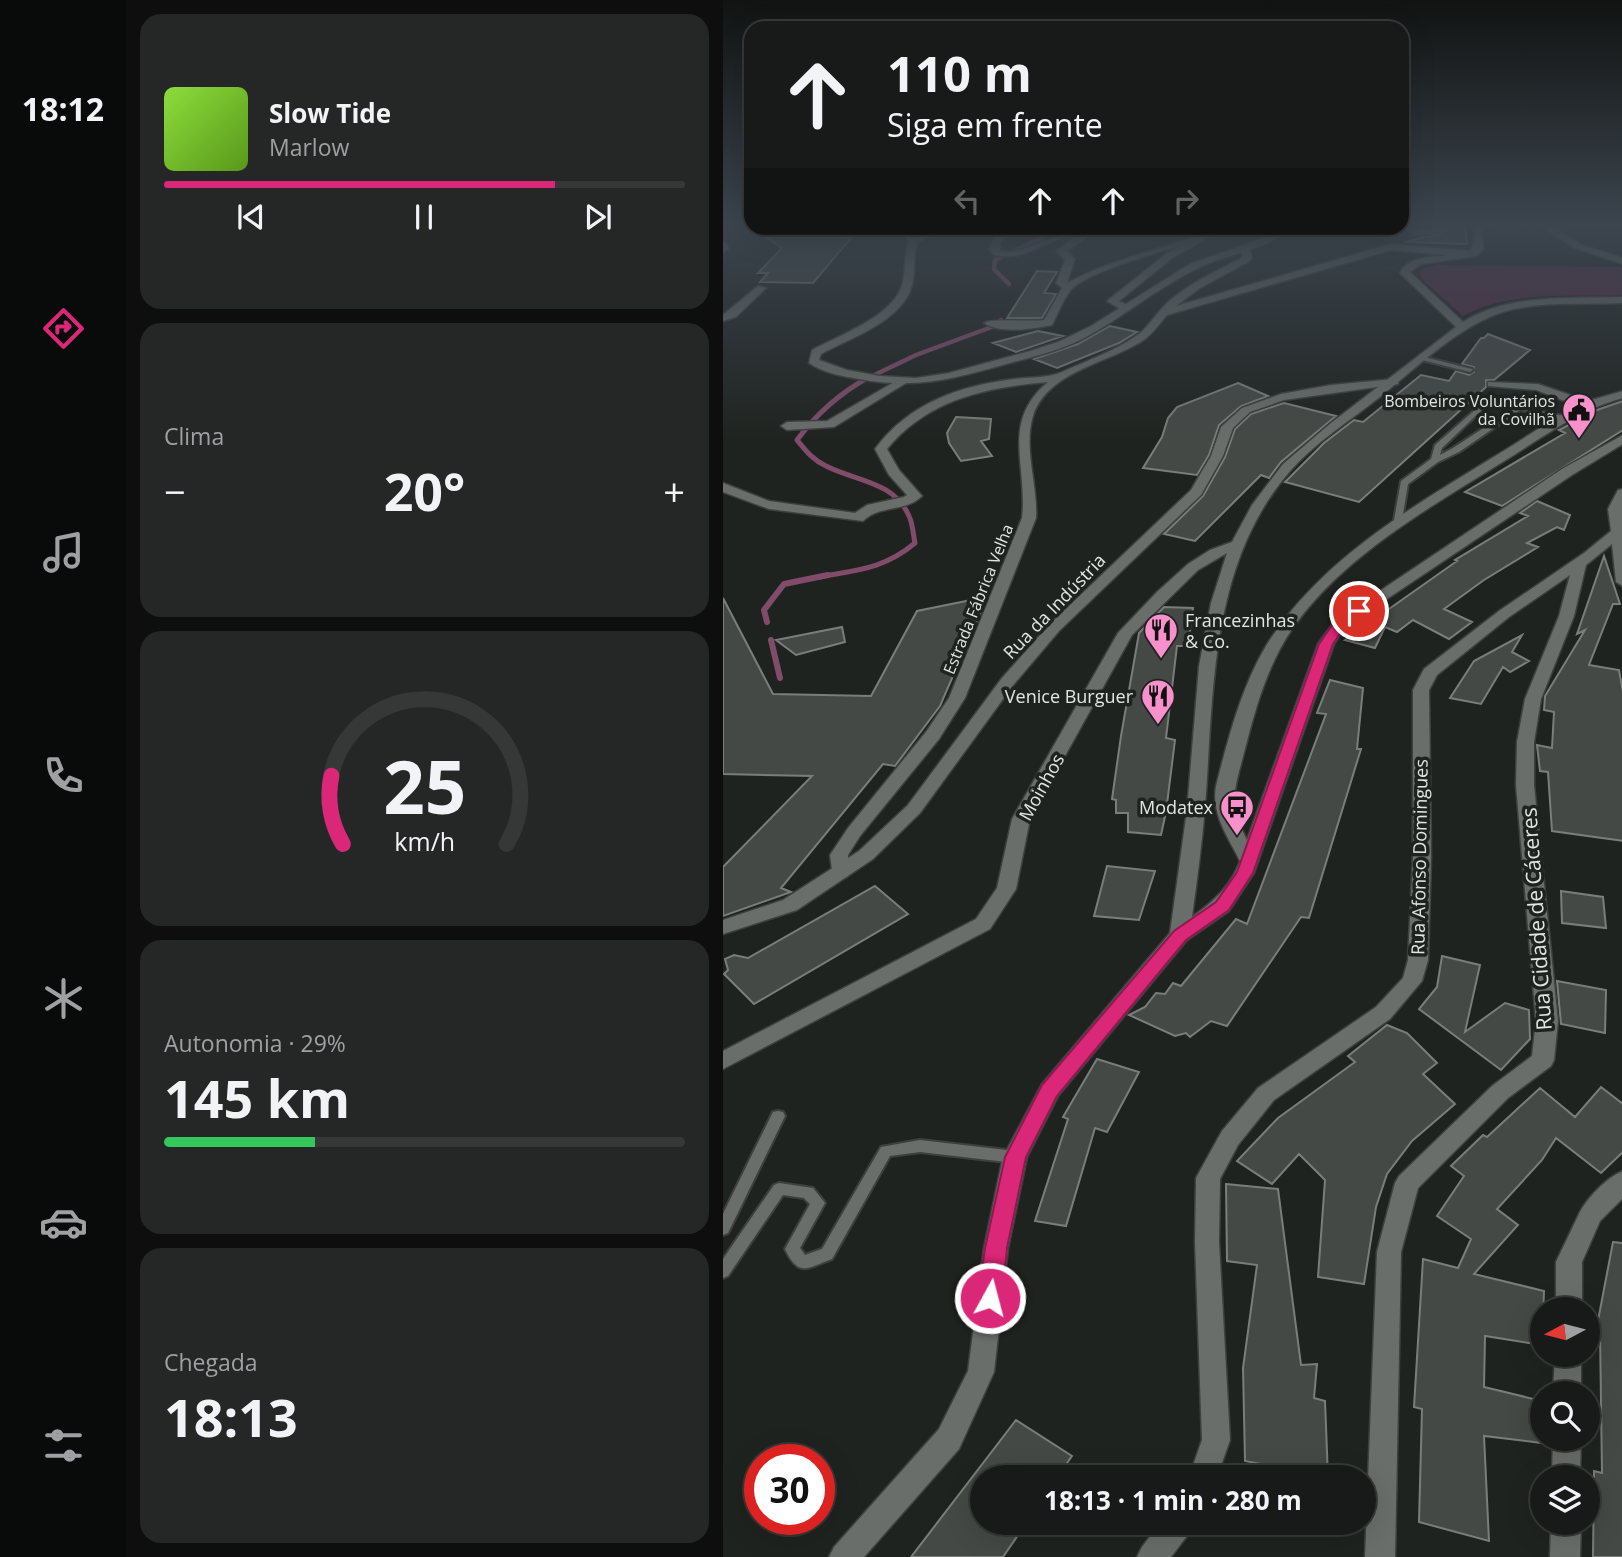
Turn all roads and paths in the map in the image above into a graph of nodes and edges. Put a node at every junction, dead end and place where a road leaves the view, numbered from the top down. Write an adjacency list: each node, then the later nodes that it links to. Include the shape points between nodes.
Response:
1 (753, 296): 12 (street)
2 (903, 296): 19 (street, via 884,314 813,356 813,362 824,368)
3 (1062, 296): 13 (street, via 1048,323)
4 (1119, 296): 10 (street, via 1112,301)
5 (1145, 296): 10 (street)
6 (1184, 296): 11 (street, Estrada Fábrica Velha)
7 (1220, 296): 11 (street)
8 (1429, 296): 14 (street)
9 (1622, 300): 14 (street, via 1527,303)
10 (1126, 308): 19 (street, via 1079,337 1050,348 939,379)
11 (1161, 314): 17 (street, Estrada Fábrica Velha, via 1141,337)
12 (723, 318)
13 (989, 323)
14 (1463, 328): 15 (street)
15 (1424, 359): 16 (lane); 18 (street)
16 (1470, 370)
17 (1061, 377): 28 (street, via 985,387 932,404 907,421 881,449 915,496 911,500 878,504 858,517 792,510 732,494); 36 (street, Estrada Fábrica Velha, via 1043,392 1024,425 1029,518 957,698 933,735 854,832 839,855)
18 (1394, 382): 32 (street, via 1287,467); 36 (street, Rua da Indústria, via 1281,397 1246,410 1227,427 1196,492 1054,628 1008,681 914,809)
19 (895, 383): 25 (street, via 830,424)
20 (1492, 384): 22 (street, via 1538,387)
21 (1622, 394): 22 (street)
22 (1587, 405): 24 (street)
23 (1517, 409): 24 (lane); 27 (lane); 27 (lane, via 1493,403 1478,407 1438,447)
24 (1563, 417): 30 (street)
25 (787, 426)
26 (1622, 438): 35 (street, via 1340,624 1326,644)
27 (1435, 460): 30 (lane, via 1404,482)
28 (723, 487)
29 (1622, 492): 31 (street, via 1615,509)
30 (1398, 520): 35 (street, via 1340,567 1297,611 1251,689 1224,792 1225,812)
31 (1619, 530): 33 (street, Rua Afonso Domingues); 34 (street)
32 (1237, 545): 38 (street, via 1218,603 1207,666); 39 (street, Moinhos, via 1193,567 1126,634 1021,819 1006,889 983,924)
33 (1579, 562): 46 (street, Rua Afonso Domingues, via 1430,672 1421,690 1422,857 1418,960 1412,981 1383,1013 1266,1094 1230,1138 1208,1178 1216,1440); 51 (street, Rua Cidade de Cáceres, via 1577,592 1533,701 1525,746 1547,1021 1543,1060 1500,1092 1407,1183 1389,1252)
34 (1622, 582)
35 (1249, 861): 38 (street, via 1222,906)
36 (840, 873): 37 (street, Rua da Indústria, via 789,905)
37 (723, 927)
38 (1180, 935): 41 (street, via 1050,1090)
39 (723, 1061)
40 (778, 1116): 43 (lane)
41 (1015, 1157): 44 (lane, via 920,1146 886,1151 827,1254 802,1263 792,1250 818,1203 808,1192 779,1189); 49 (street, via 996,1248 981,1372 949,1439)
42 (1622, 1181): 45 (street, via 1591,1214 1569,1262)
43 (723, 1229)
44 (723, 1271)
45 (1569, 1297)
46 (1207, 1465)
47 (1170, 1535): 50 (street)
48 (1566, 1535): 52 (street)
49 (844, 1557)
50 (1152, 1557)
51 (1380, 1557)
52 (1565, 1557)

